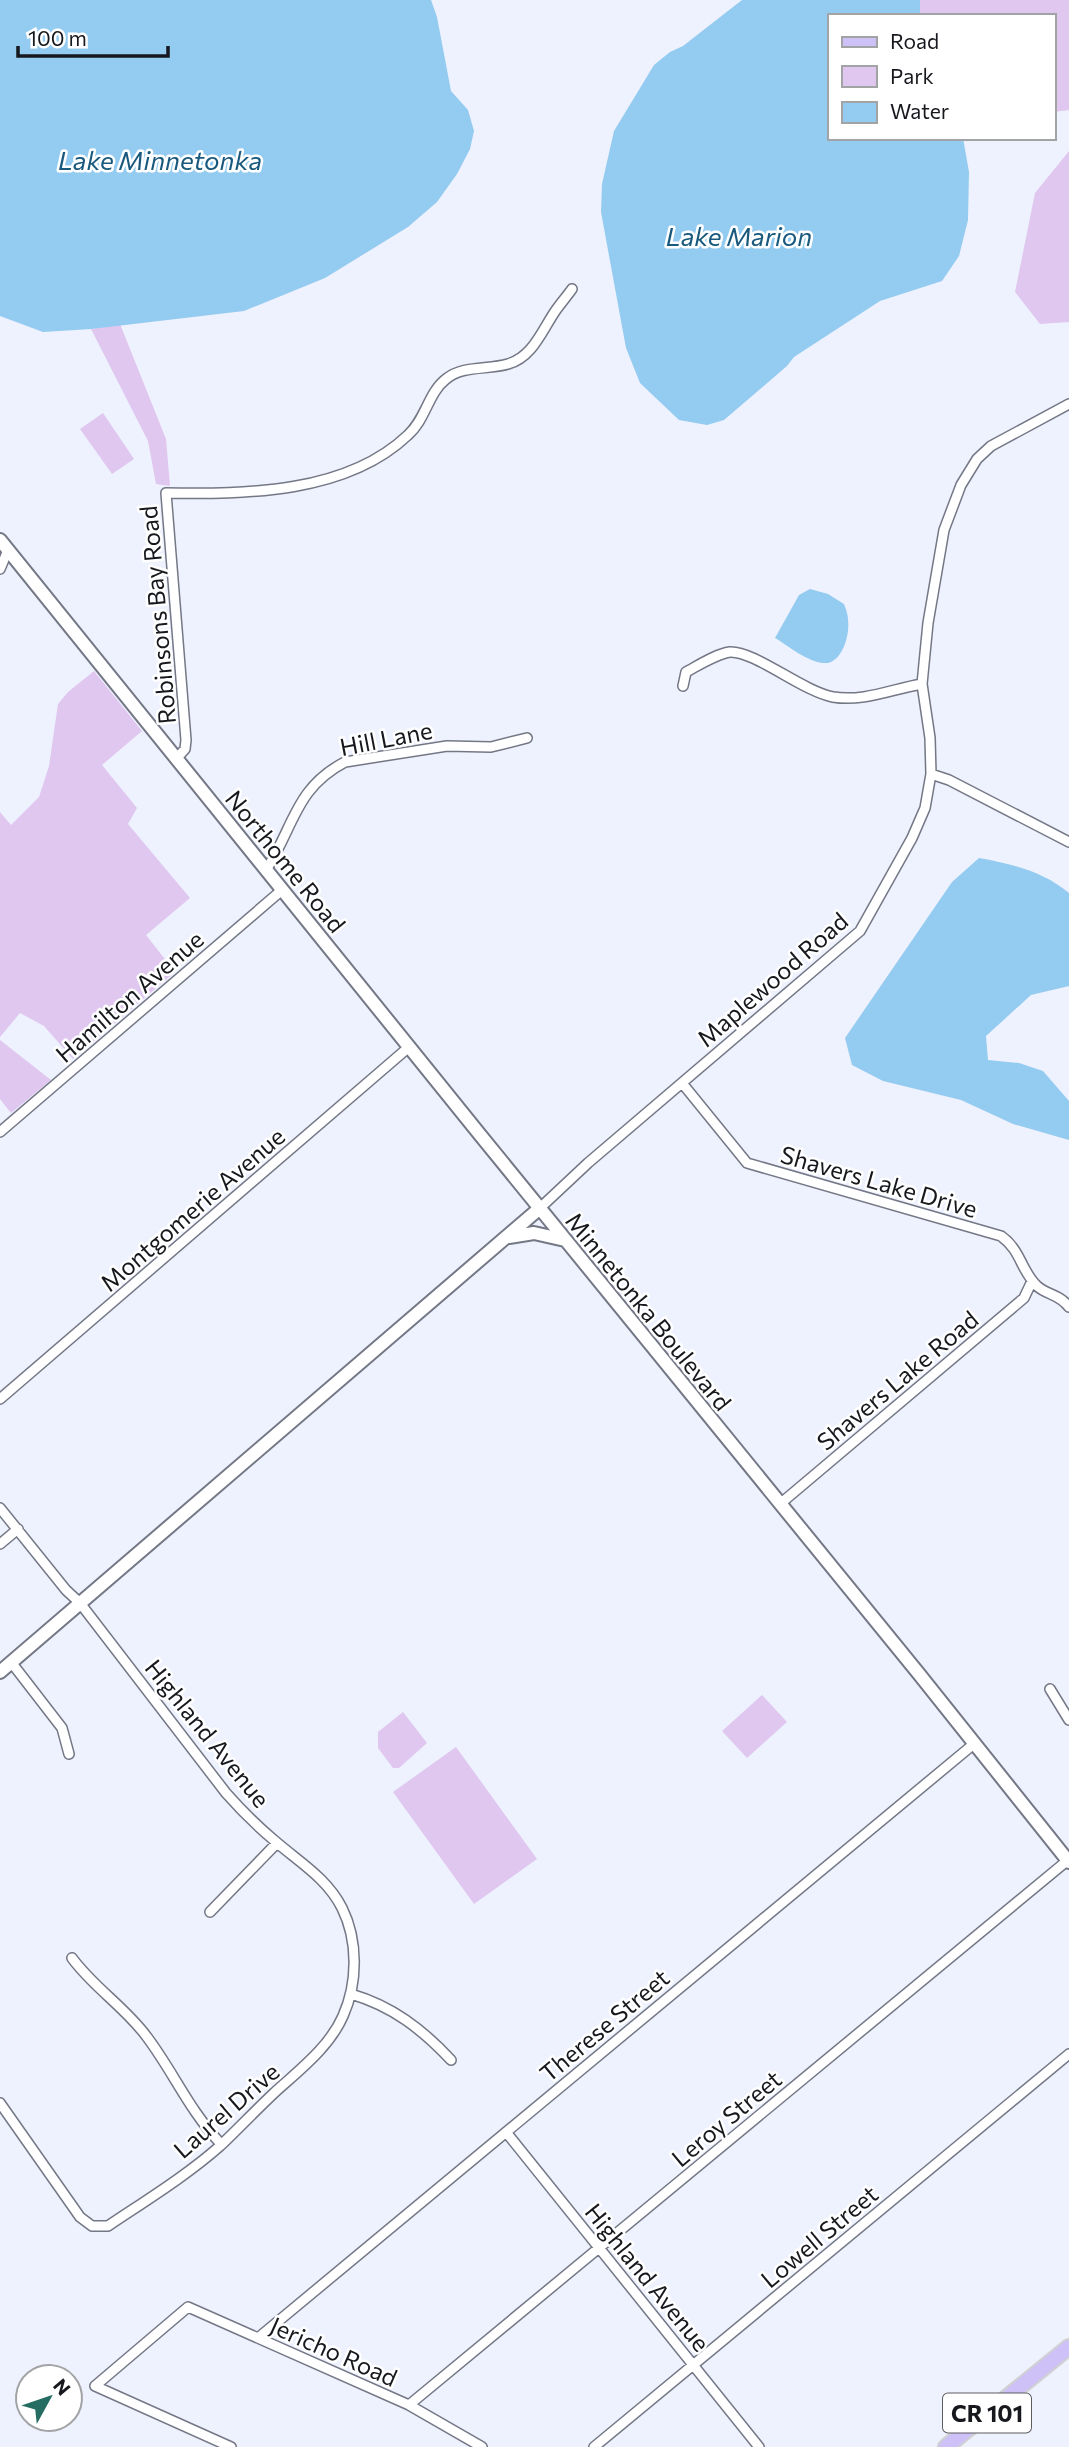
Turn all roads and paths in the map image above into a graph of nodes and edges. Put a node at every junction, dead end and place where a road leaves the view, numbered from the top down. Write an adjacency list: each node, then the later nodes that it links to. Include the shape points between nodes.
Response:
1 (572, 289): 8 (street, Robinsons Bay Road, via 527,354 509,364 466,370 446,379 422,421 379,457 334,476 288,487 166,493 186,740)
2 (1069, 404): 5 (street, Maplewood Road, via 991,446 961,485 937,565)
3 (4, 545): 4 (street); 8 (street, Northome Road)
4 (0, 569)
5 (922, 684): 6 (street, via 871,697 832,697 731,652 686,672); 9 (street, Maplewood Road)
6 (682, 686)
7 (527, 738): 11 (street, Hill Lane, via 491,747 447,746 345,762 315,782 302,799)
8 (177, 758): 11 (street, Northome Road)
9 (930, 774): 10 (street); 14 (street, Maplewood Road, via 925,808 912,838 860,931)
10 (1069, 842)
11 (266, 870): 12 (street, Northome Road)
12 (282, 890): 13 (street, Northome Road); 15 (street, Hamilton Avenue)
13 (409, 1047): 16 (street, Northome Road); 21 (street, Montgomerie Avenue)
14 (682, 1083): 16 (street, Maplewood Road); 19 (street, Shavers Lake Drive, via 747,1163 1001,1236 1015,1248)
15 (0, 1132)
16 (540, 1208): 17 (street, Minnetonka Boulevard); 18 (street, Minnetonka Boulevard)
17 (509, 1237): 18 (street, via 534,1233); 26 (street, Minnetonka Boulevard)
18 (566, 1240): 22 (street, Minnetonka Boulevard)
19 (1032, 1281): 20 (street, Shavers Lake Drive); 22 (street, Shavers Lake Road, via 1024,1298)
20 (1069, 1307)
21 (0, 1399)
22 (780, 1504): 31 (street, Minnetonka Boulevard)
23 (0, 1508): 24 (street, Highland Avenue)
24 (18, 1530): 25 (street); 26 (street, Highland Avenue)
25 (0, 1544)
26 (80, 1602): 27 (street, Minnetonka Boulevard); 33 (street, Highland Avenue, via 226,1793)
27 (11, 1662): 28 (street, Minnetonka Boulevard); 32 (street, via 62,1728)
28 (0, 1672)
29 (1050, 1689): 30 (street)
30 (1069, 1720)
31 (975, 1743): 34 (street, Minnetonka Boulevard); 41 (street, Therese Street)
32 (69, 1754)
33 (277, 1843): 35 (street); 37 (street, Highland Avenue, via 316,1874 342,1908 354,1951)
34 (1067, 1856): 43 (street, Leroy Street)
35 (211, 1912)
36 (72, 1958): 42 (street, via 135,2022 188,2104)
37 (351, 1994): 39 (street, via 405,2018); 42 (street, Laurel Drive, via 338,2025 321,2048)
38 (1069, 2054): 46 (street, Lowell Street)
39 (451, 2060)
40 (0, 2103): 42 (street, Laurel Drive, via 80,2217 92,2226 115,2222)
41 (506, 2132): 43 (street, Highland Avenue); 44 (street, Therese Street)
42 (221, 2144)
43 (600, 2248): 46 (street, Highland Avenue); 47 (street, Leroy Street)
44 (258, 2338): 47 (street, Jericho Road); 48 (street, Jericho Road, via 188,2307 95,2386)
45 (1069, 2347): 52 (main road, CR 101)
46 (694, 2364): 50 (street, Lowell Street); 51 (street, Highland Avenue)
47 (410, 2405): 49 (street, Jericho Road)
48 (231, 2447)
49 (482, 2447)
50 (594, 2447)
51 (759, 2447)
52 (946, 2447)

